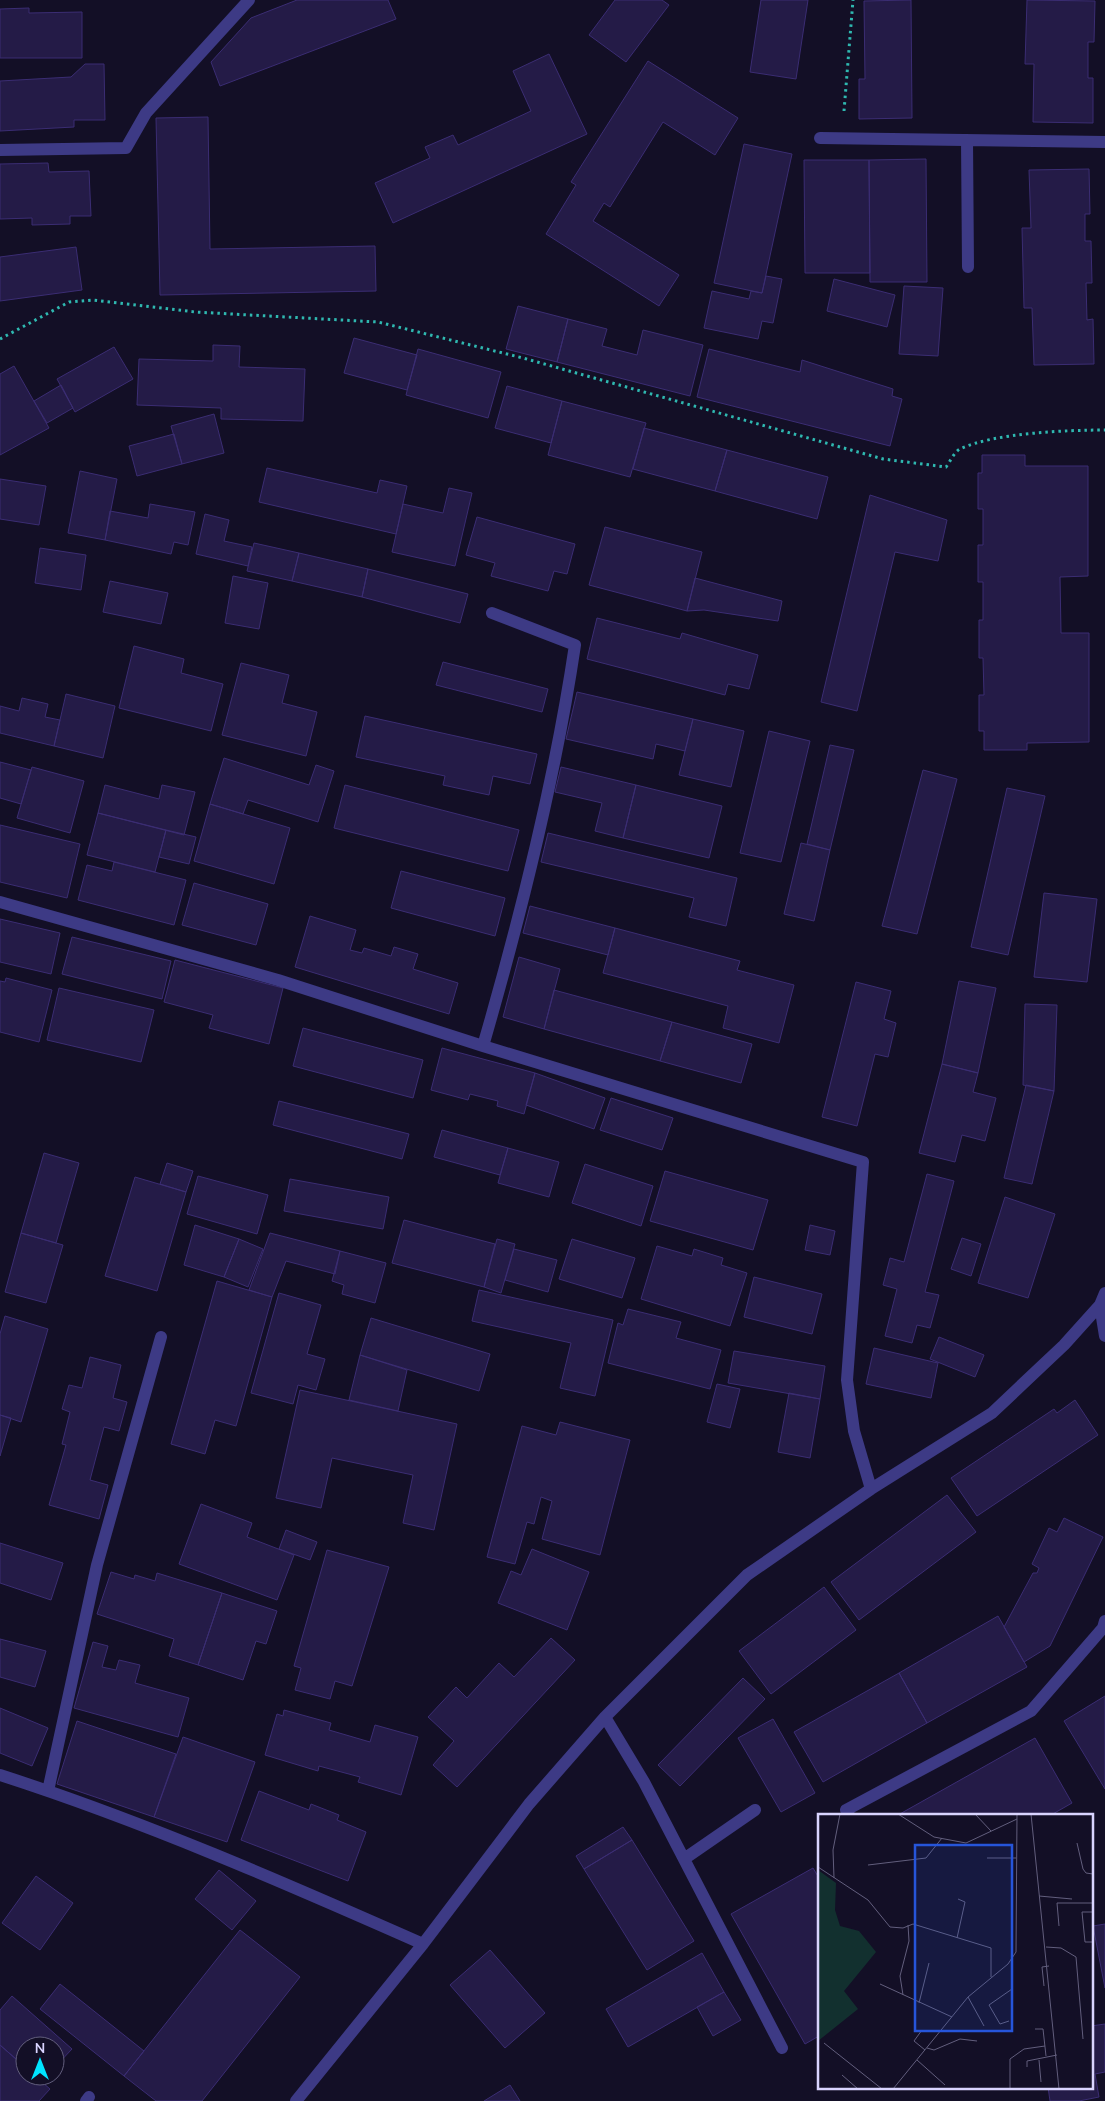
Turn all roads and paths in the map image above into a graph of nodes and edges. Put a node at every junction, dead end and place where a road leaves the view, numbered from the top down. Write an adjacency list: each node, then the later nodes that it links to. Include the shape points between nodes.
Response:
1 (249, 0): 7 (street, via 146,113 126,148)
2 (853, 0): 4 (path)
3 (820, 138): 4 (street)
4 (842, 138): 5 (street)
5 (967, 140): 6 (street); 8 (street)
6 (1105, 142)
7 (0, 150)
8 (968, 267)
9 (0, 339): 10 (path, via 69,302 93,300 195,312 378,322 523,358 883,460 946,467 958,450 987,439)
10 (1105, 430)
11 (492, 613): 13 (street, via 575,645 565,710 511,948)
12 (0, 902): 13 (street, via 278,980)
13 (482, 1046): 17 (street, via 863,1162 847,1380 854,1431)
14 (1102, 1299): 15 (street); 17 (street, via 1064,1345 992,1413)
15 (1105, 1336)
16 (161, 1337): 21 (street, via 98,1565)
17 (871, 1490): 19 (street, via 747,1575)
18 (1105, 1621): 23 (street, via 1103,1628 1031,1711 846,1810)
19 (605, 1717): 24 (street); 25 (street, via 529,1804)
20 (0, 1775): 21 (street)
21 (48, 1791): 25 (street, via 290,1885)
22 (755, 1810): 24 (street)
23 (848, 1814)
24 (684, 1859): 26 (street)
25 (423, 1944): 27 (street)
26 (782, 2048)
27 (296, 2101)

